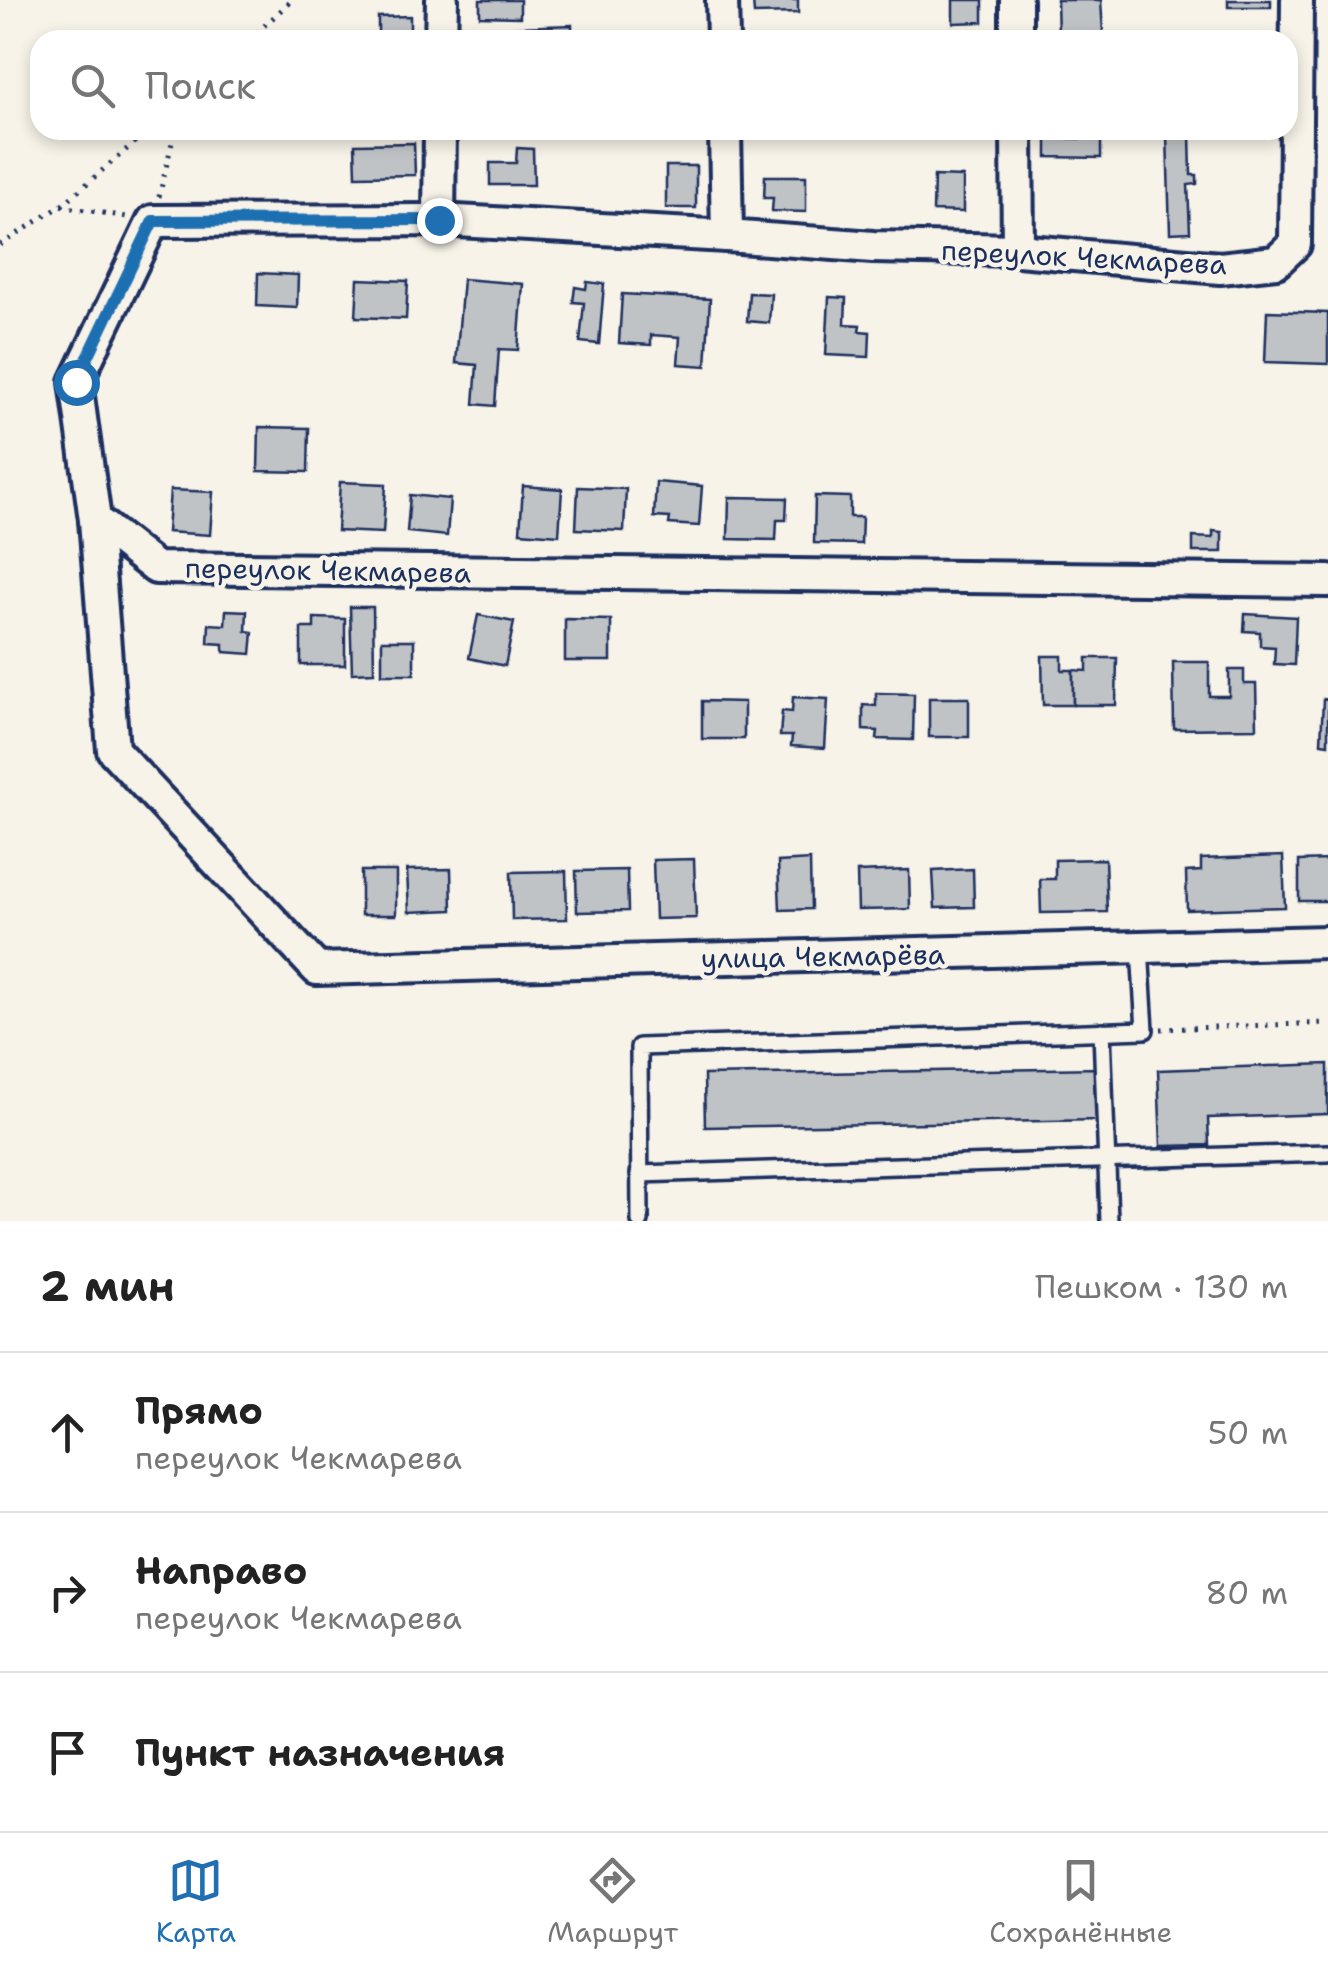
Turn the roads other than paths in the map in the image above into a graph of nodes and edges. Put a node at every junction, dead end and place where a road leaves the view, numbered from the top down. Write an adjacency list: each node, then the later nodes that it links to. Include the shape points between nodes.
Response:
1 (442, 0): 5 (street)
2 (722, 0): 6 (street)
3 (1016, 0): 7 (street)
4 (1296, 0): 8 (street, переулок Чекмарева)
5 (442, 30)
6 (723, 30)
7 (1016, 30)
8 (1296, 30)
9 (440, 140): 13 (street)
10 (725, 140): 14 (street)
11 (1017, 140): 15 (street)
12 (1296, 140): 15 (street, переулок Чекмарева, via 1296,244 1276,262 1220,268)
13 (439, 220): 14 (street, переулок Чекмарева); 16 (street, переулок Чекмарева, via 153,221 76,382)
14 (727, 236): 15 (street, переулок Чекмарева)
15 (1018, 250)
16 (95, 520): 17 (street, переулок Чекмарева, via 156,568); 19 (street, улица Чекмарёва, via 113,750 317,969)
17 (1328, 581)
18 (1328, 942): 19 (street, улица Чекмарёва)
19 (1140, 948): 20 (lane, via 1145,1030)
20 (1102, 1031): 22 (lane); 23 (lane, via 639,1047)
21 (1328, 1153): 22 (lane)
22 (1106, 1159): 23 (lane); 25 (lane)
23 (640, 1174): 24 (lane)
24 (640, 1221)
25 (1108, 1221)

